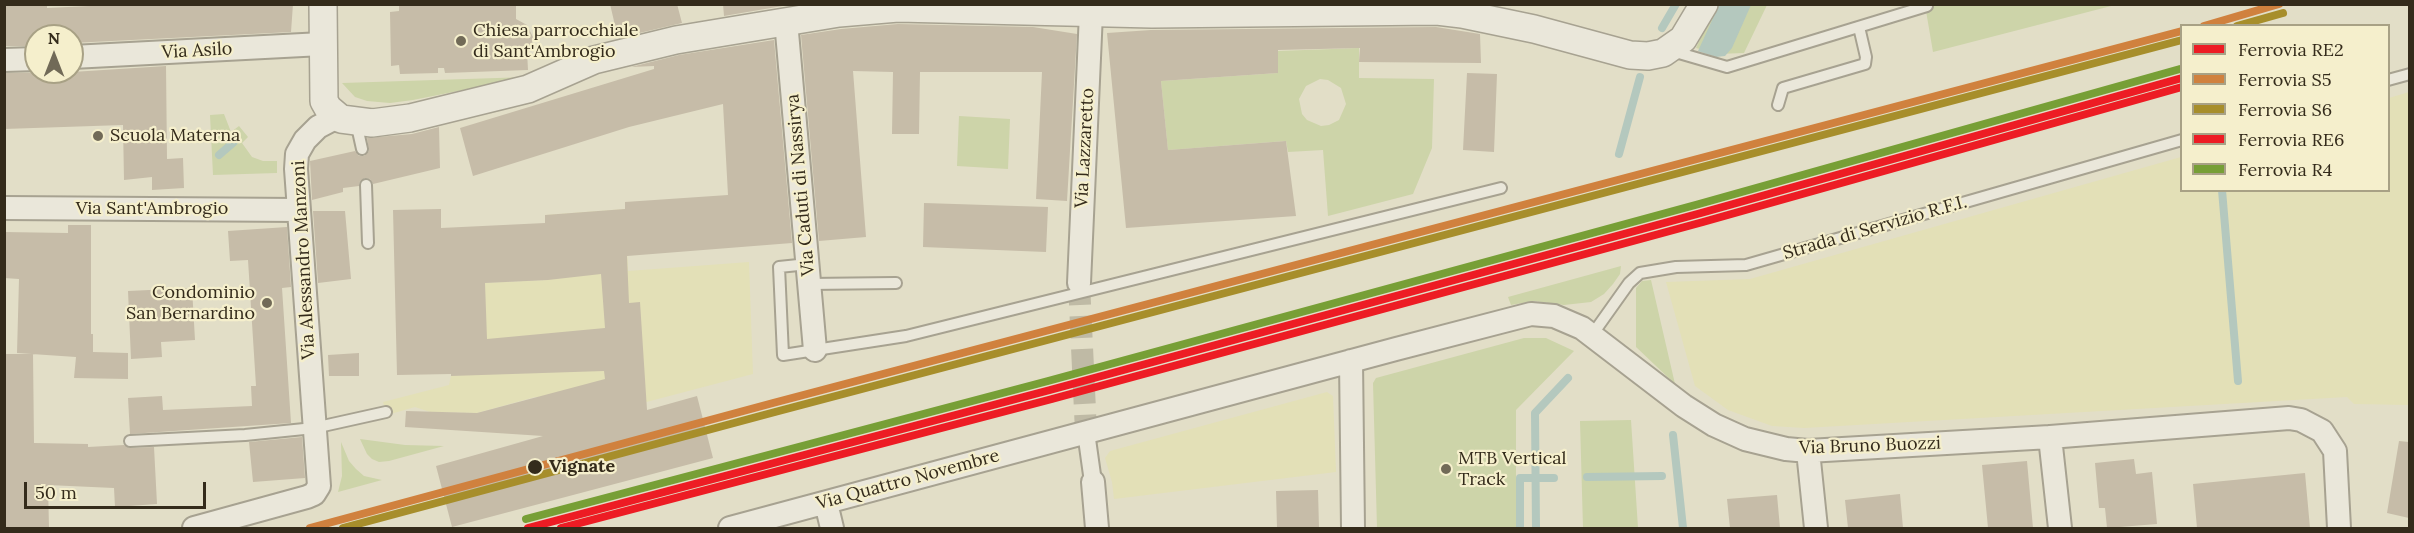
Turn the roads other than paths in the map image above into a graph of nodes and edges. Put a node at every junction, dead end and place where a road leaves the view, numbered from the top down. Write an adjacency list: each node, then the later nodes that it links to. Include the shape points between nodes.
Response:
1 (323, 4): 10 (street)
2 (1704, 4): 11 (street, via 1683,39)
3 (1927, 6): 9 (lane)
4 (1017, 8): 6 (street); 7 (street)
5 (1437, 8): 7 (street); 11 (street, via 1630,55 1656,55)
6 (838, 9): 8 (street)
7 (1091, 13): 28 (street, Via Lazzaretto)
8 (786, 21): 18 (street, via 676,40 594,60 528,89 410,118 372,123); 26 (street, Via Caduti di Nassirya)
9 (1858, 27): 11 (lane, via 1726,67); 17 (lane, via 1865,64 1783,88)
10 (322, 44): 12 (street, Via Asilo); 18 (street, via 323,97 328,108)
11 (1669, 50)
12 (84, 56)
13 (24, 59): 14 (street)
14 (4, 60)
15 (2409, 74): 16 (lane)
16 (2390, 79)
17 (1778, 105)
18 (347, 120): 20 (lane); 24 (street, Via Alessandro Manzoni, via 318,127 299,150)
19 (2180, 140): 29 (lane, Strada di Servizio R.F.I., via 1746,265 1676,267 1640,273)
20 (362, 149)
21 (366, 185): 25 (lane)
22 (1501, 188): 30 (lane, via 929,330)
23 (4, 208): 24 (street, Via Sant'Ambrogio)
24 (299, 210): 33 (street, Via Alessandro Manzoni)
25 (368, 243)
26 (808, 274): 27 (lane); 30 (street, Via Caduti di Nassirya); 30 (lane, via 778,267 783,355)
27 (896, 283)
28 (1079, 284)
29 (1592, 335): 31 (street, Via Bruno Buozzi, via 1561,318 1531,314); 37 (street, Via Bruno Buozzi, via 1714,425 1766,445)
30 (815, 350)
31 (1351, 361): 34 (street, Via Quattro Novembre); 44 (street)
32 (386, 412): 33 (lane)
33 (314, 428): 36 (lane); 40 (street, Via Alessandro Manzoni, via 319,486 314,494)
34 (1086, 432): 38 (street); 39 (street, Via Quattro Novembre)
35 (2050, 437): 37 (street, Via Bruno Buozzi); 46 (street); 47 (street, Via Bruno Buozzi, via 2289,418 2305,421 2322,431 2332,444)
36 (130, 441)
37 (1808, 451): 45 (street)
38 (1093, 482): 43 (street)
39 (826, 502): 41 (street, Via Quattro Novembre); 42 (street)
40 (194, 528)
41 (730, 528)
42 (832, 528)
43 (1097, 528)
44 (1353, 528)
45 (1816, 528)
46 (2060, 528)
47 (2339, 528)

